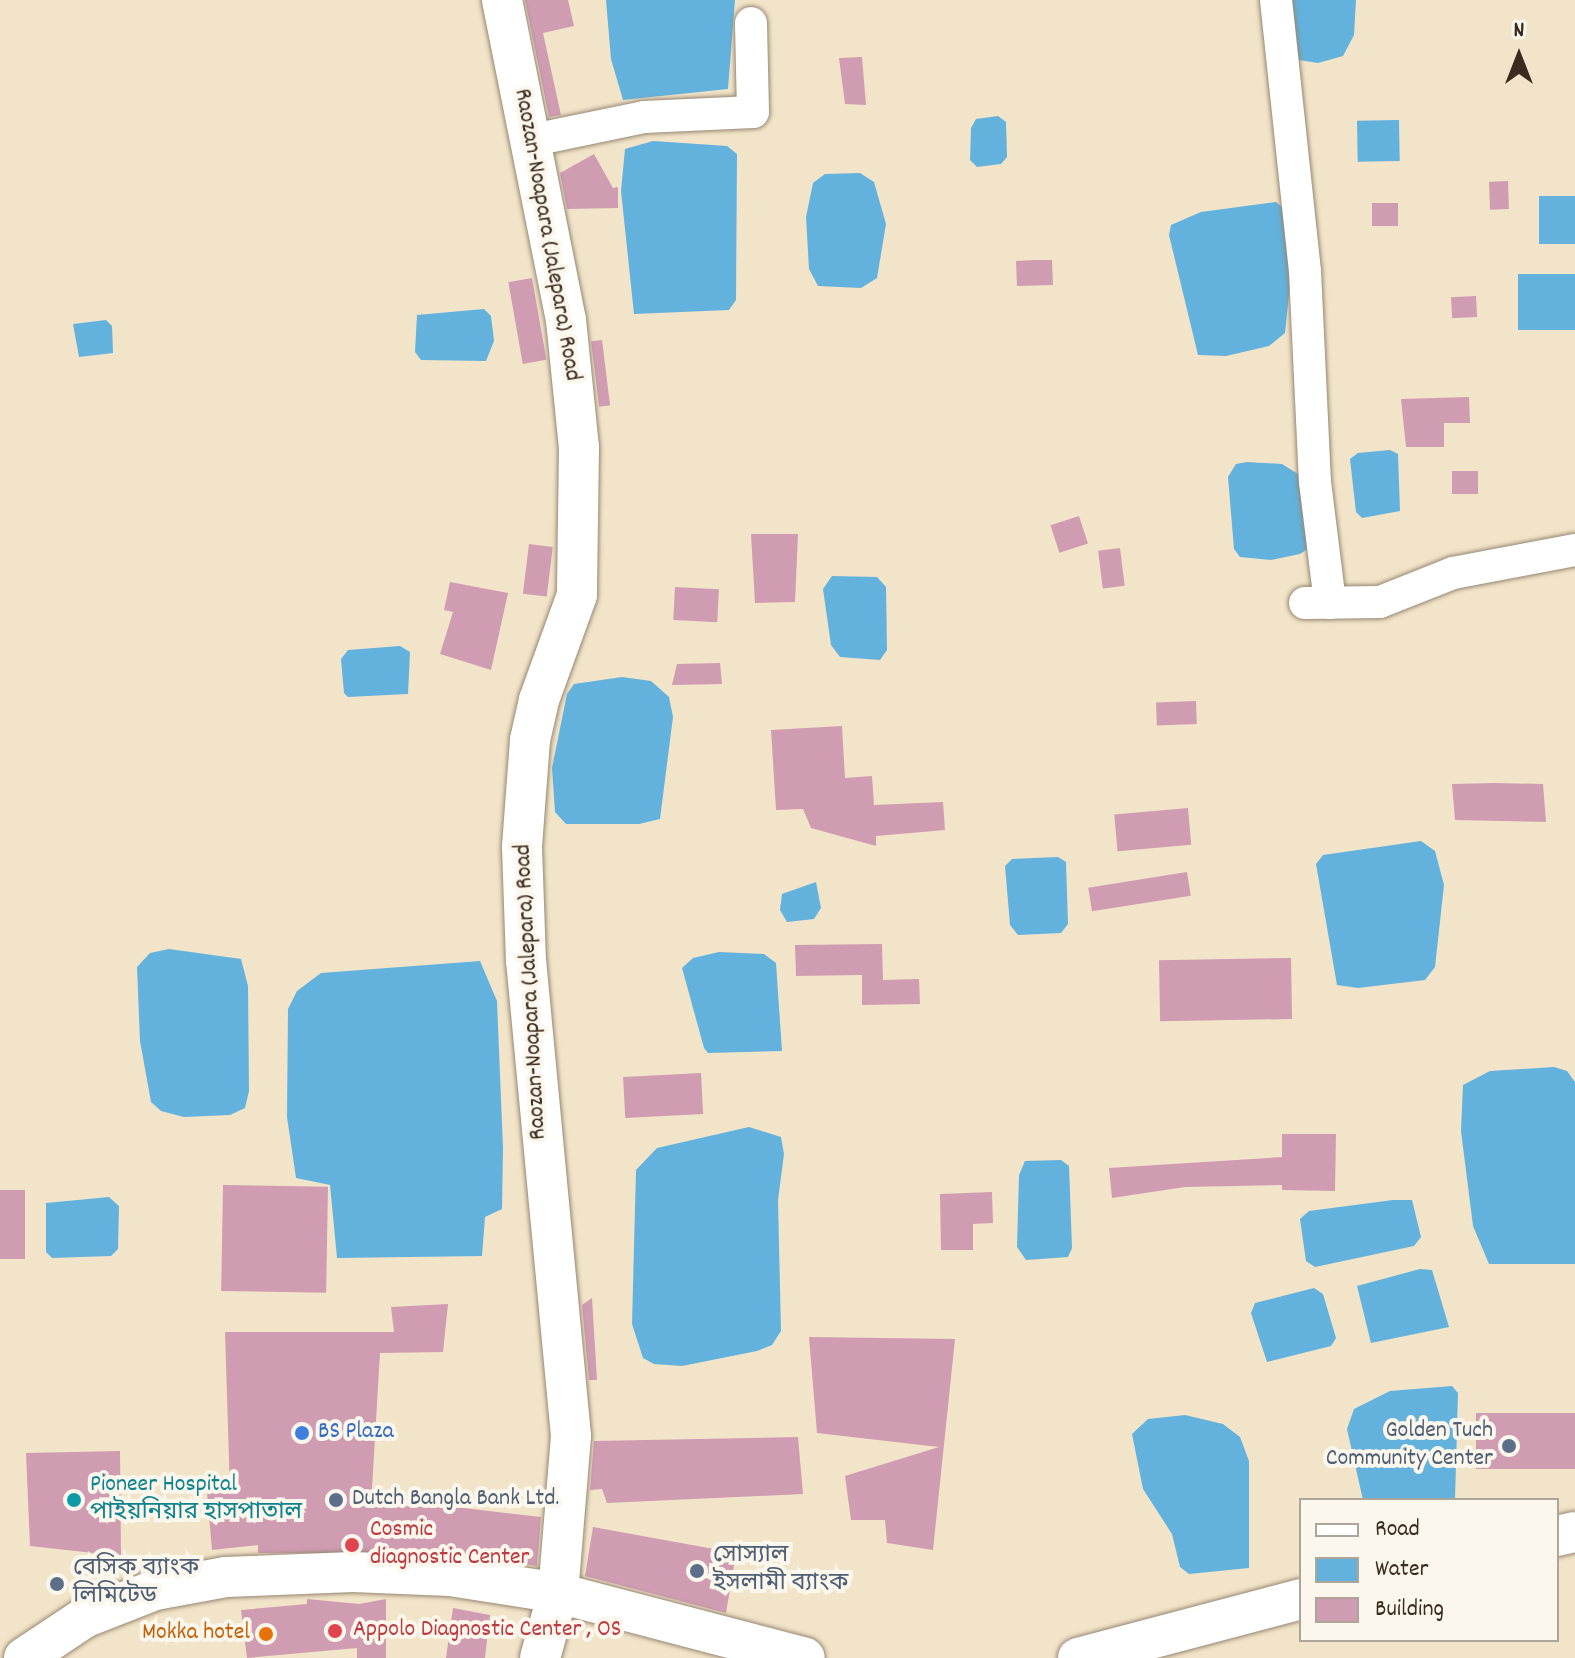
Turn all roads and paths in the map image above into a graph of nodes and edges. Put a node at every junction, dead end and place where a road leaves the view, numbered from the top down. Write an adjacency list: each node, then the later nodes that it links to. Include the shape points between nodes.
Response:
1 (502, 0): 4 (main road, Raozan-Noapara (Jalepara) Road)
2 (1276, 0): 5 (street, via 1305,271 1318,603 1380,602 1453,573)
3 (751, 23): 4 (street, via 753,112 644,117)
4 (533, 140): 6 (main road, Raozan-Noapara (Jalepara) Road, via 566,320 579,447 577,595 530,740 522,847 523,921 548,1225 569,1382 571,1473)
5 (1575, 550)
6 (558, 1593): 8 (main road, via 409,1573 226,1577 118,1602); 9 (main road, Raozan-Noapara (Jalepara) Road); 10 (main road)
7 (1299, 1600): 11 (main road)
8 (24, 1658)
9 (540, 1658)
10 (805, 1658)
11 (1078, 1658)

